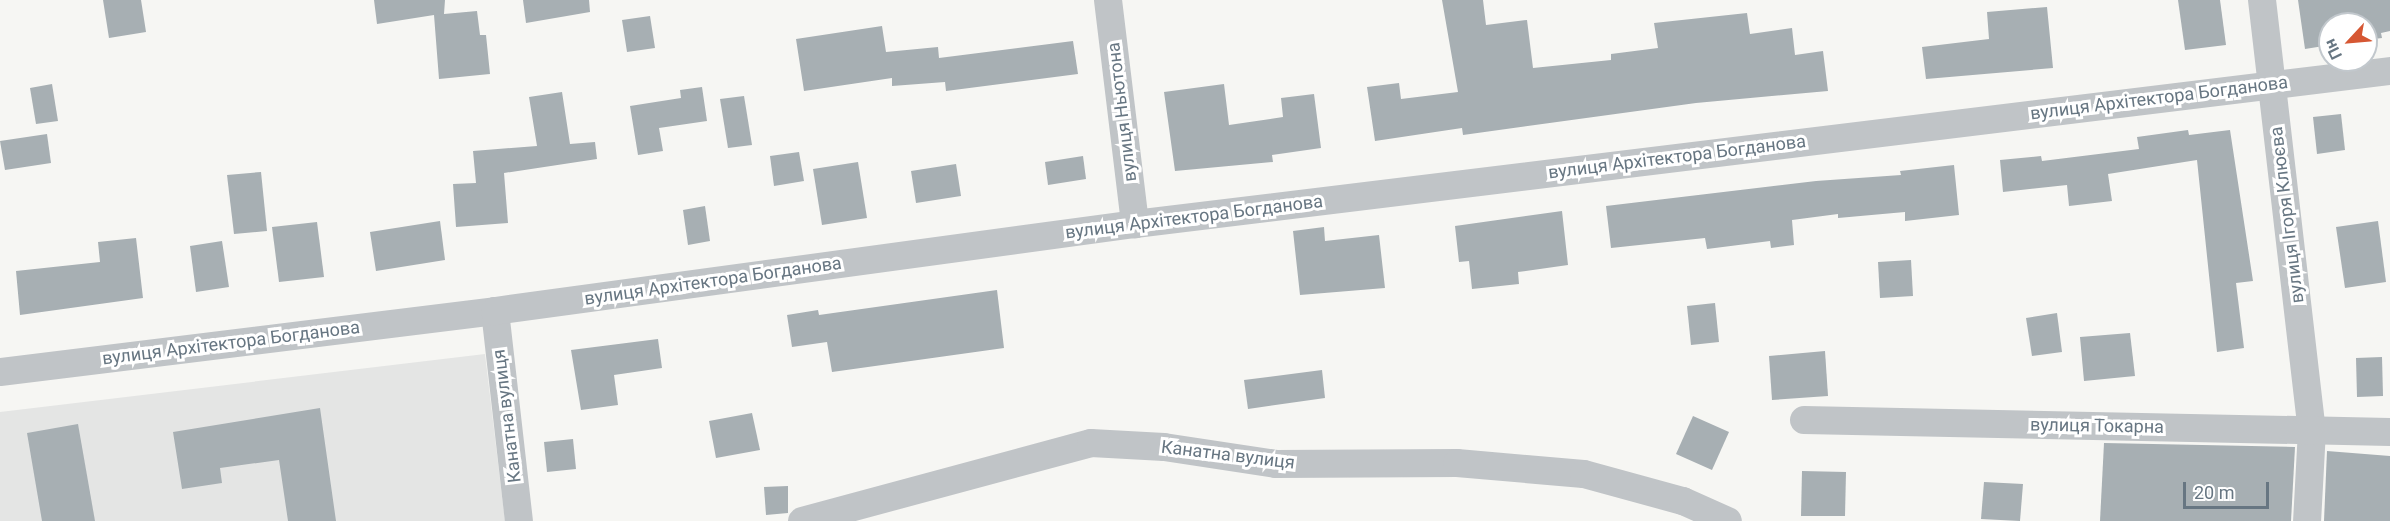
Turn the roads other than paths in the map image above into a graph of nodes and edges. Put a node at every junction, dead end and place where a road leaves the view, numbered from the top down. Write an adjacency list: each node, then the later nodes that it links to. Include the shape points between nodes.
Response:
1 (1108, 0): 5 (street, вулиця Ньютона)
2 (2262, 0): 4 (street, вулиця Ігоря Клюєва)
3 (2390, 71): 4 (street, вулиця Архітектора Богданова)
4 (2271, 84): 5 (street, вулиця Архітектора Богданова); 9 (street, вулиця Ігоря Клюєва)
5 (1135, 224): 6 (street, вулиця Архітектора Богданова)
6 (495, 311): 7 (street, вулиця Архітектора Богданова); 11 (street, Канатна вулиця)
7 (0, 372)
8 (1804, 420): 9 (street, вулиця Токарна)
9 (2312, 430): 10 (street, вулиця Токарна); 14 (street, вулиця Ігоря Клюєва)
10 (2390, 432)
11 (519, 521)
12 (802, 521): 13 (street, Канатна вулиця, via 1091,443 1164,447 1276,464 1457,463 1584,474 1683,501)
13 (1728, 521)
14 (2307, 521)

